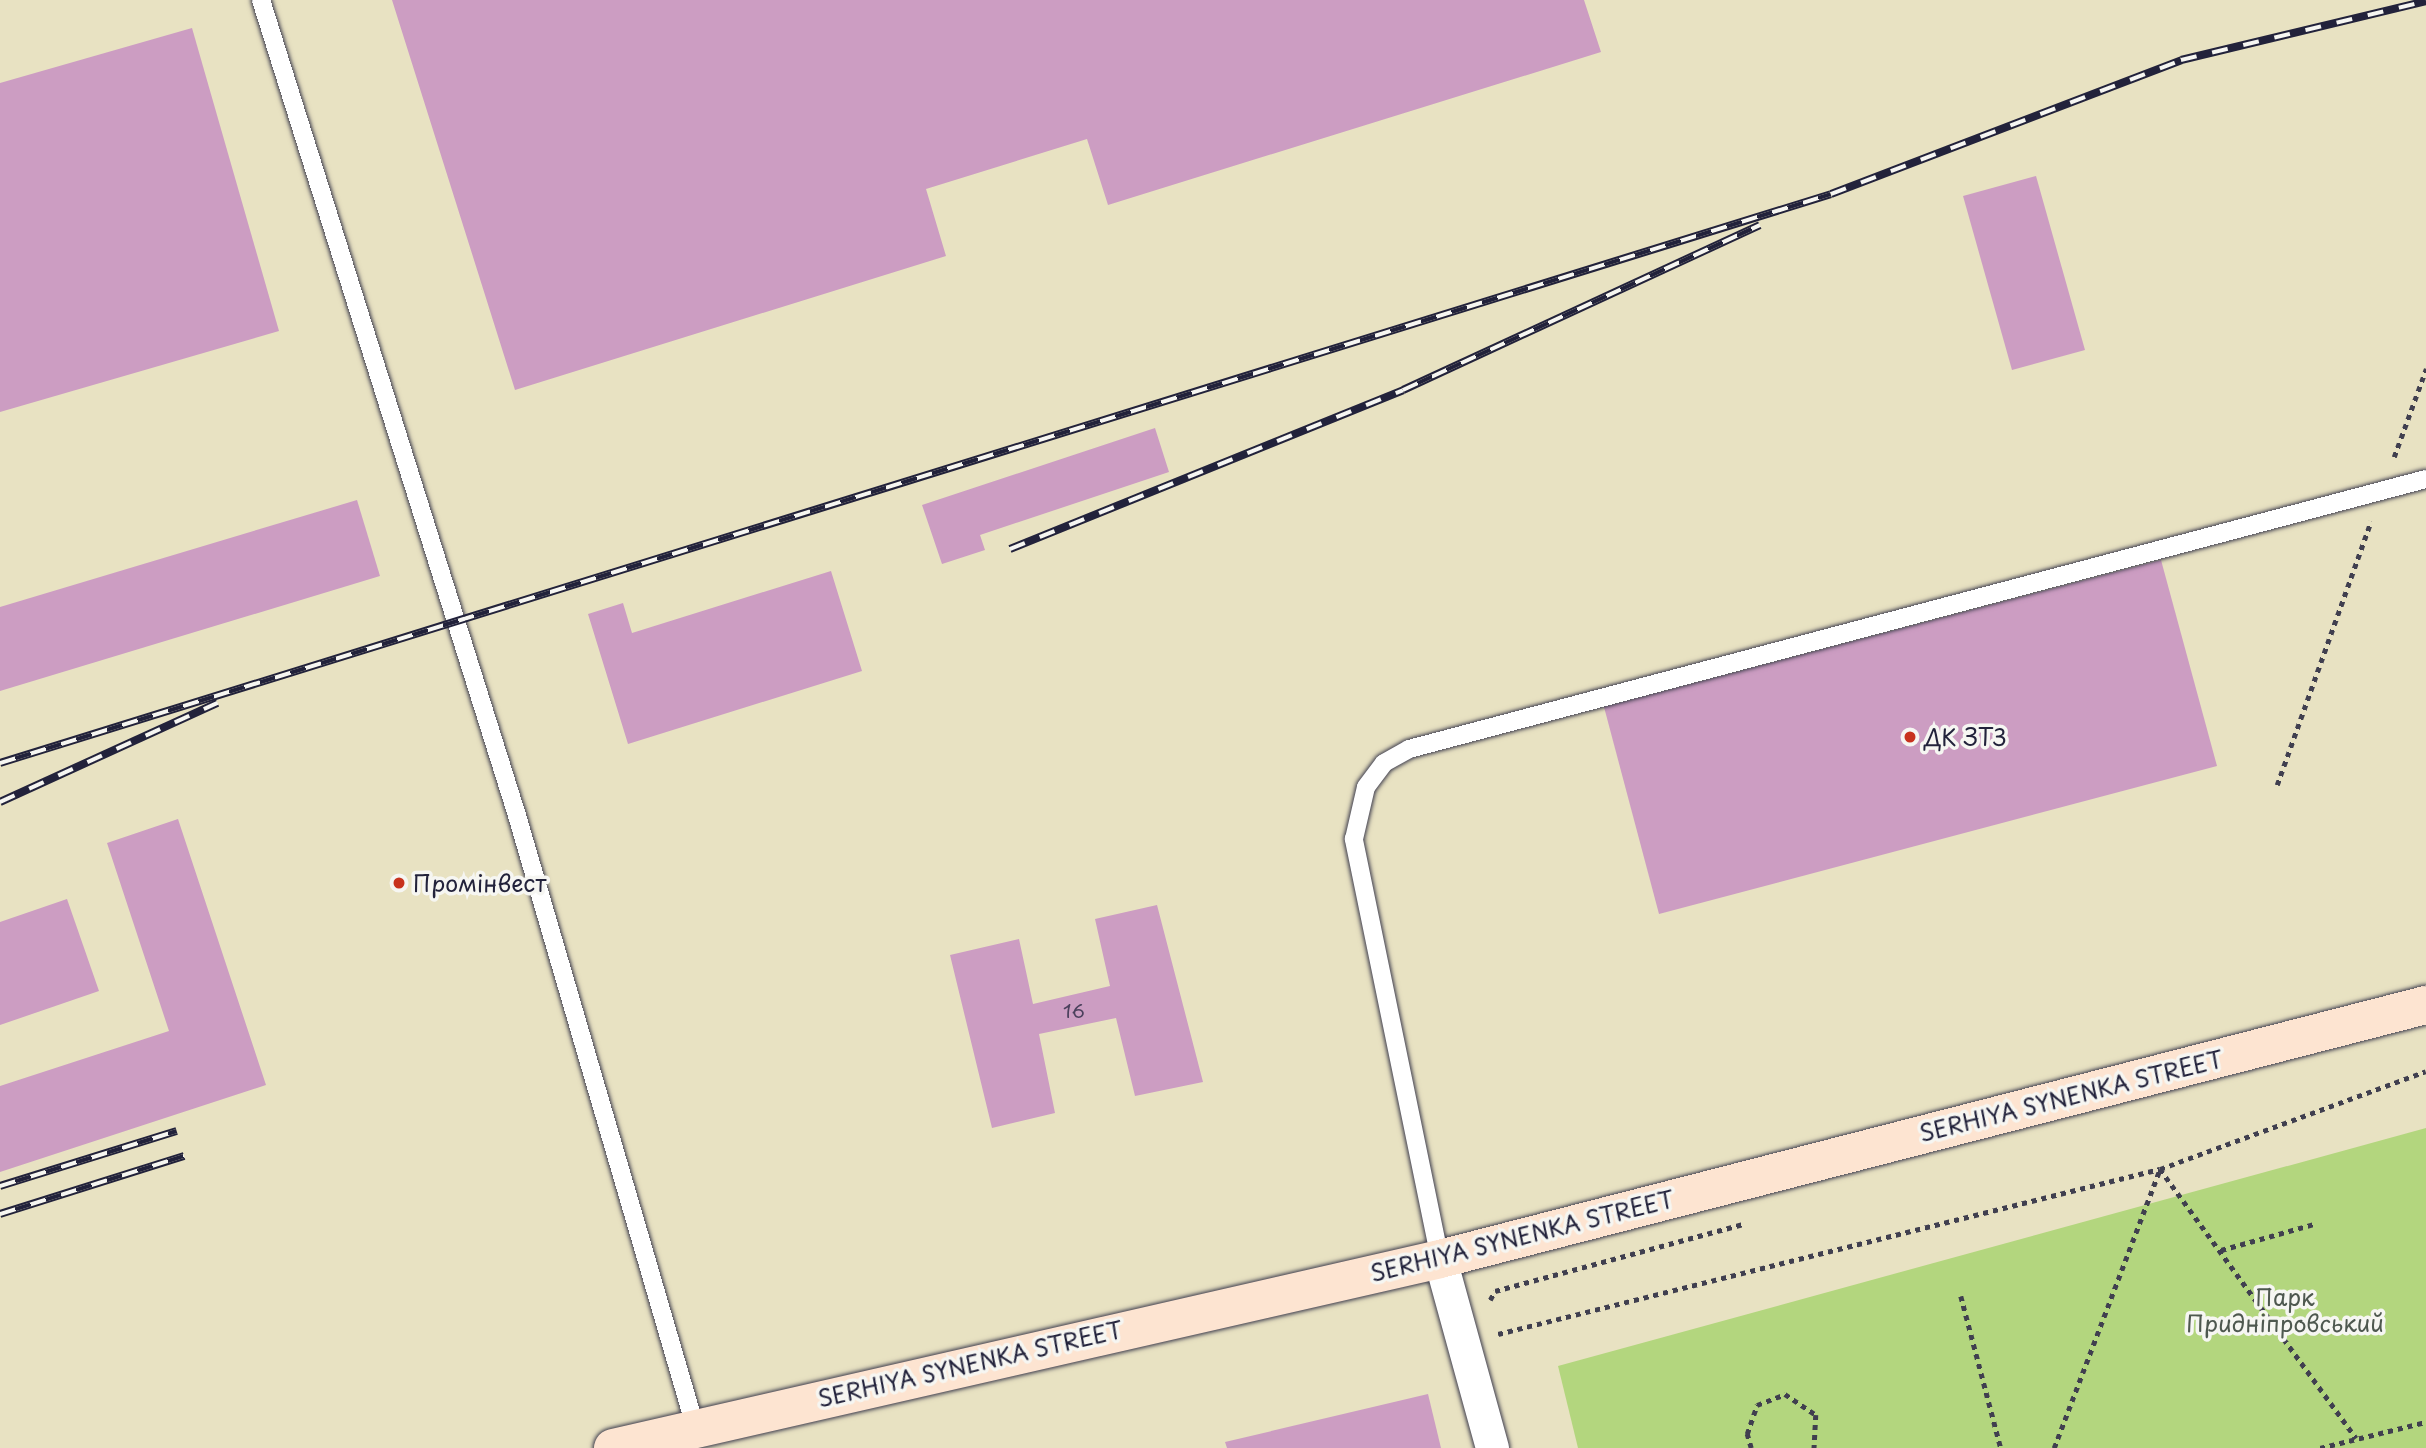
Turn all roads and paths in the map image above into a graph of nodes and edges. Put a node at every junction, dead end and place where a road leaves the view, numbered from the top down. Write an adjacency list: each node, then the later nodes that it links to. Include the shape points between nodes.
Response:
1 (261, 0): 16 (lane, via 516,812)
2 (2426, 369): 4 (path)
3 (2426, 479): 4 (lane)
4 (2383, 489): 5 (path); 12 (lane, via 1409,749 1384,763 1366,787 1354,839)
5 (2277, 785)
6 (2426, 1005): 12 (street, SERHIYA SYNENKA STREET)
7 (2426, 1071): 8 (path)
8 (2160, 1169): 11 (path); 14 (path); 23 (path)
9 (1752, 1222): 14 (path, via 1495,1291)
10 (2314, 1224): 11 (path)
11 (2221, 1250): 17 (path)
12 (1440, 1258): 14 (street); 16 (street, SERHIYA SYNENKA STREET)
13 (1961, 1296): 22 (path)
14 (1464, 1342): 20 (street)
15 (2426, 1422): 17 (path)
16 (695, 1426): 19 (street, SERHIYA SYNENKA STREET)
17 (2357, 1438): 24 (path)
18 (1817, 1447): 21 (path, via 1816,1415 1785,1394 1757,1405 1746,1434)
19 (614, 1448)
20 (1492, 1448)
21 (1751, 1448)
22 (2001, 1448)
23 (2054, 1448)
24 (2320, 1448)

